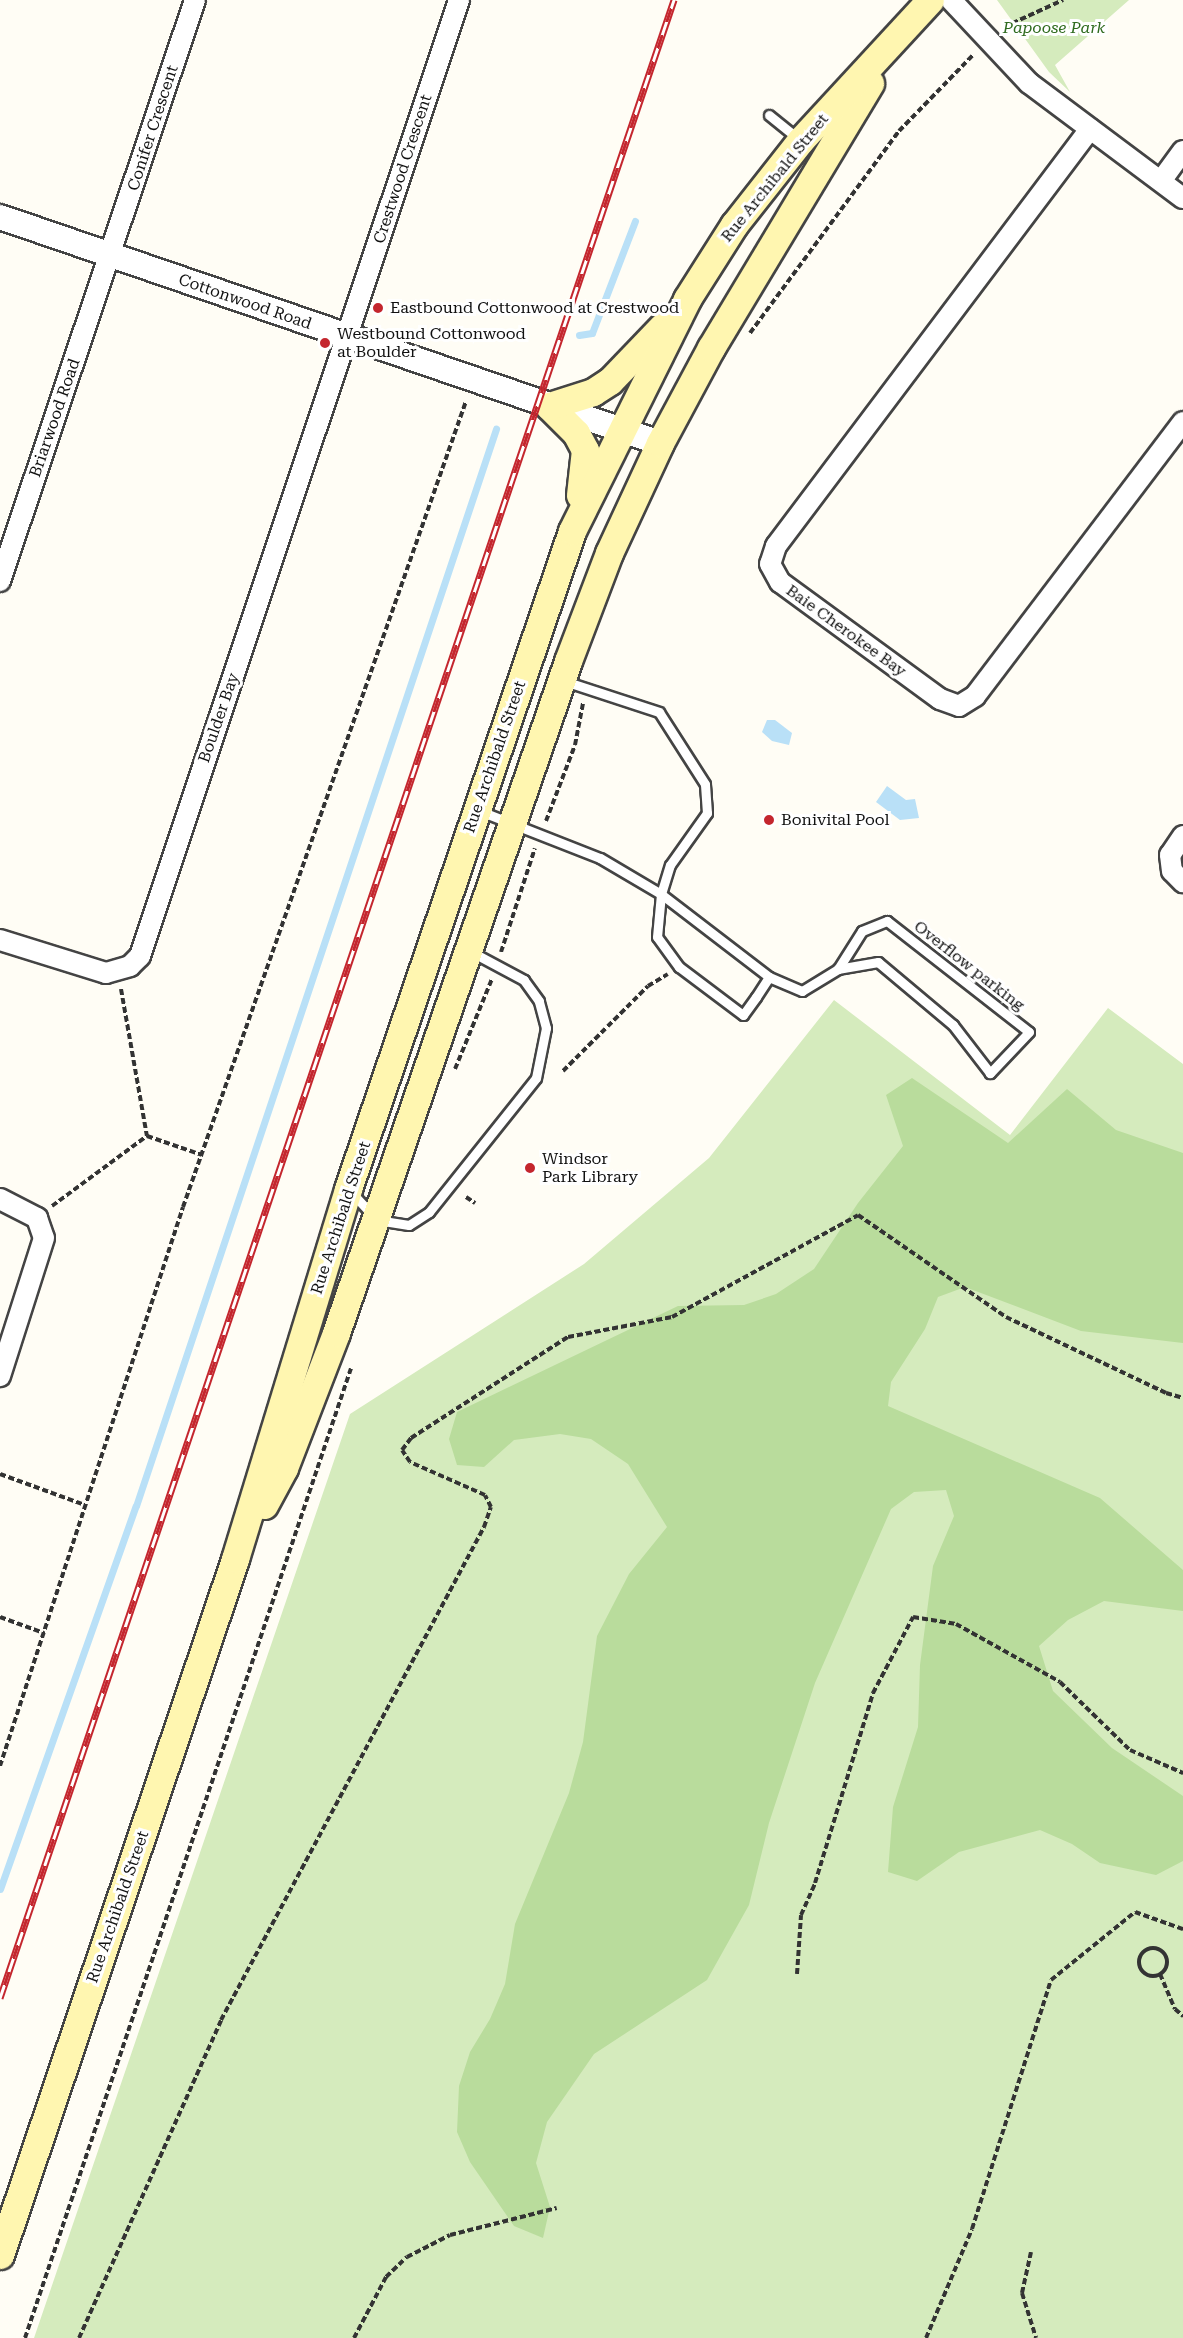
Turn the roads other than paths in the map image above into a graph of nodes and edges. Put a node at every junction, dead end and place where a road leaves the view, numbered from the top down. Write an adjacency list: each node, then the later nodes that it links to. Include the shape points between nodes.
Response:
1 (195, 0): 12 (street, Conifer Crescent)
2 (459, 0): 14 (street, Crestwood Crescent)
3 (933, 1): 4 (main road, Rue Archibald Street); 6 (street, via 991,39 1029,83)
4 (903, 30): 7 (main road, Rue Archibald Street); 18 (main road, Rue Archibald Street, via 763,256)
5 (769, 115): 7 (lane)
6 (1090, 129): 9 (street); 16 (street, Baie Cherokee Bay, via 776,546 770,564 780,582 939,699 959,706 975,696)
7 (801, 140): 13 (main road, Rue Archibald Street, via 734,225)
8 (1183, 151): 9 (street)
9 (1161, 181): 10 (street)
10 (1183, 198)
11 (0, 217): 12 (street, Cottonwood Road)
12 (110, 255): 14 (street, Cottonwood Road); 20 (street, Briarwood Road)
13 (687, 300): 15 (main road, via 610,381 593,392); 17 (main road, Rue Archibald Street)
14 (347, 338): 15 (street, Cottonwood Road); 27 (street, Boulder Bay, via 140,956 118,972 76,967)
15 (549, 406): 17 (street, Cottonwood Road); 19 (main road, via 576,433 585,450 586,466)
16 (1183, 422)
17 (621, 428): 18 (street, Cottonwood Road); 19 (main road, Rue Archibald Street)
18 (660, 443): 21 (main road, Rue Archibald Street, via 609,553)
19 (572, 531): 22 (main road, Rue Archibald Street)
20 (0, 581)
21 (574, 683): 23 (main road, Rue Archibald Street); 26 (lane, via 658,712 705,784 707,813 670,865)
22 (478, 810): 23 (lane); 31 (main road, Rue Archibald Street)
23 (515, 823): 26 (lane, via 600,858); 28 (main road, Rue Archibald Street)
24 (1183, 836): 25 (street, via 1170,855 1172,871)
25 (1183, 882)
26 (661, 894): 30 (lane); 30 (lane, via 657,937 680,967 743,1015)
27 (0, 940)
28 (469, 951): 33 (main road, Rue Archibald Street); 33 (lane, via 524,980 539,1001 546,1028 536,1078 429,1212 409,1225)
29 (838, 969): 29 (lane, Overflow parking, via 862,931 887,921 1029,1032 990,1073 953,1025 878,962); 30 (lane, Overflow parking, via 802,991)
30 (769, 977)
31 (348, 1189): 33 (lane); 35 (main road, Rue Archibald Street)
32 (0, 1199): 34 (street, via 37,1218 44,1238)
33 (377, 1220): 35 (main road, Rue Archibald Street, via 284,1468)
34 (0, 1376)
35 (235, 1559): 36 (main road, Rue Archibald Street)
36 (0, 2255)

